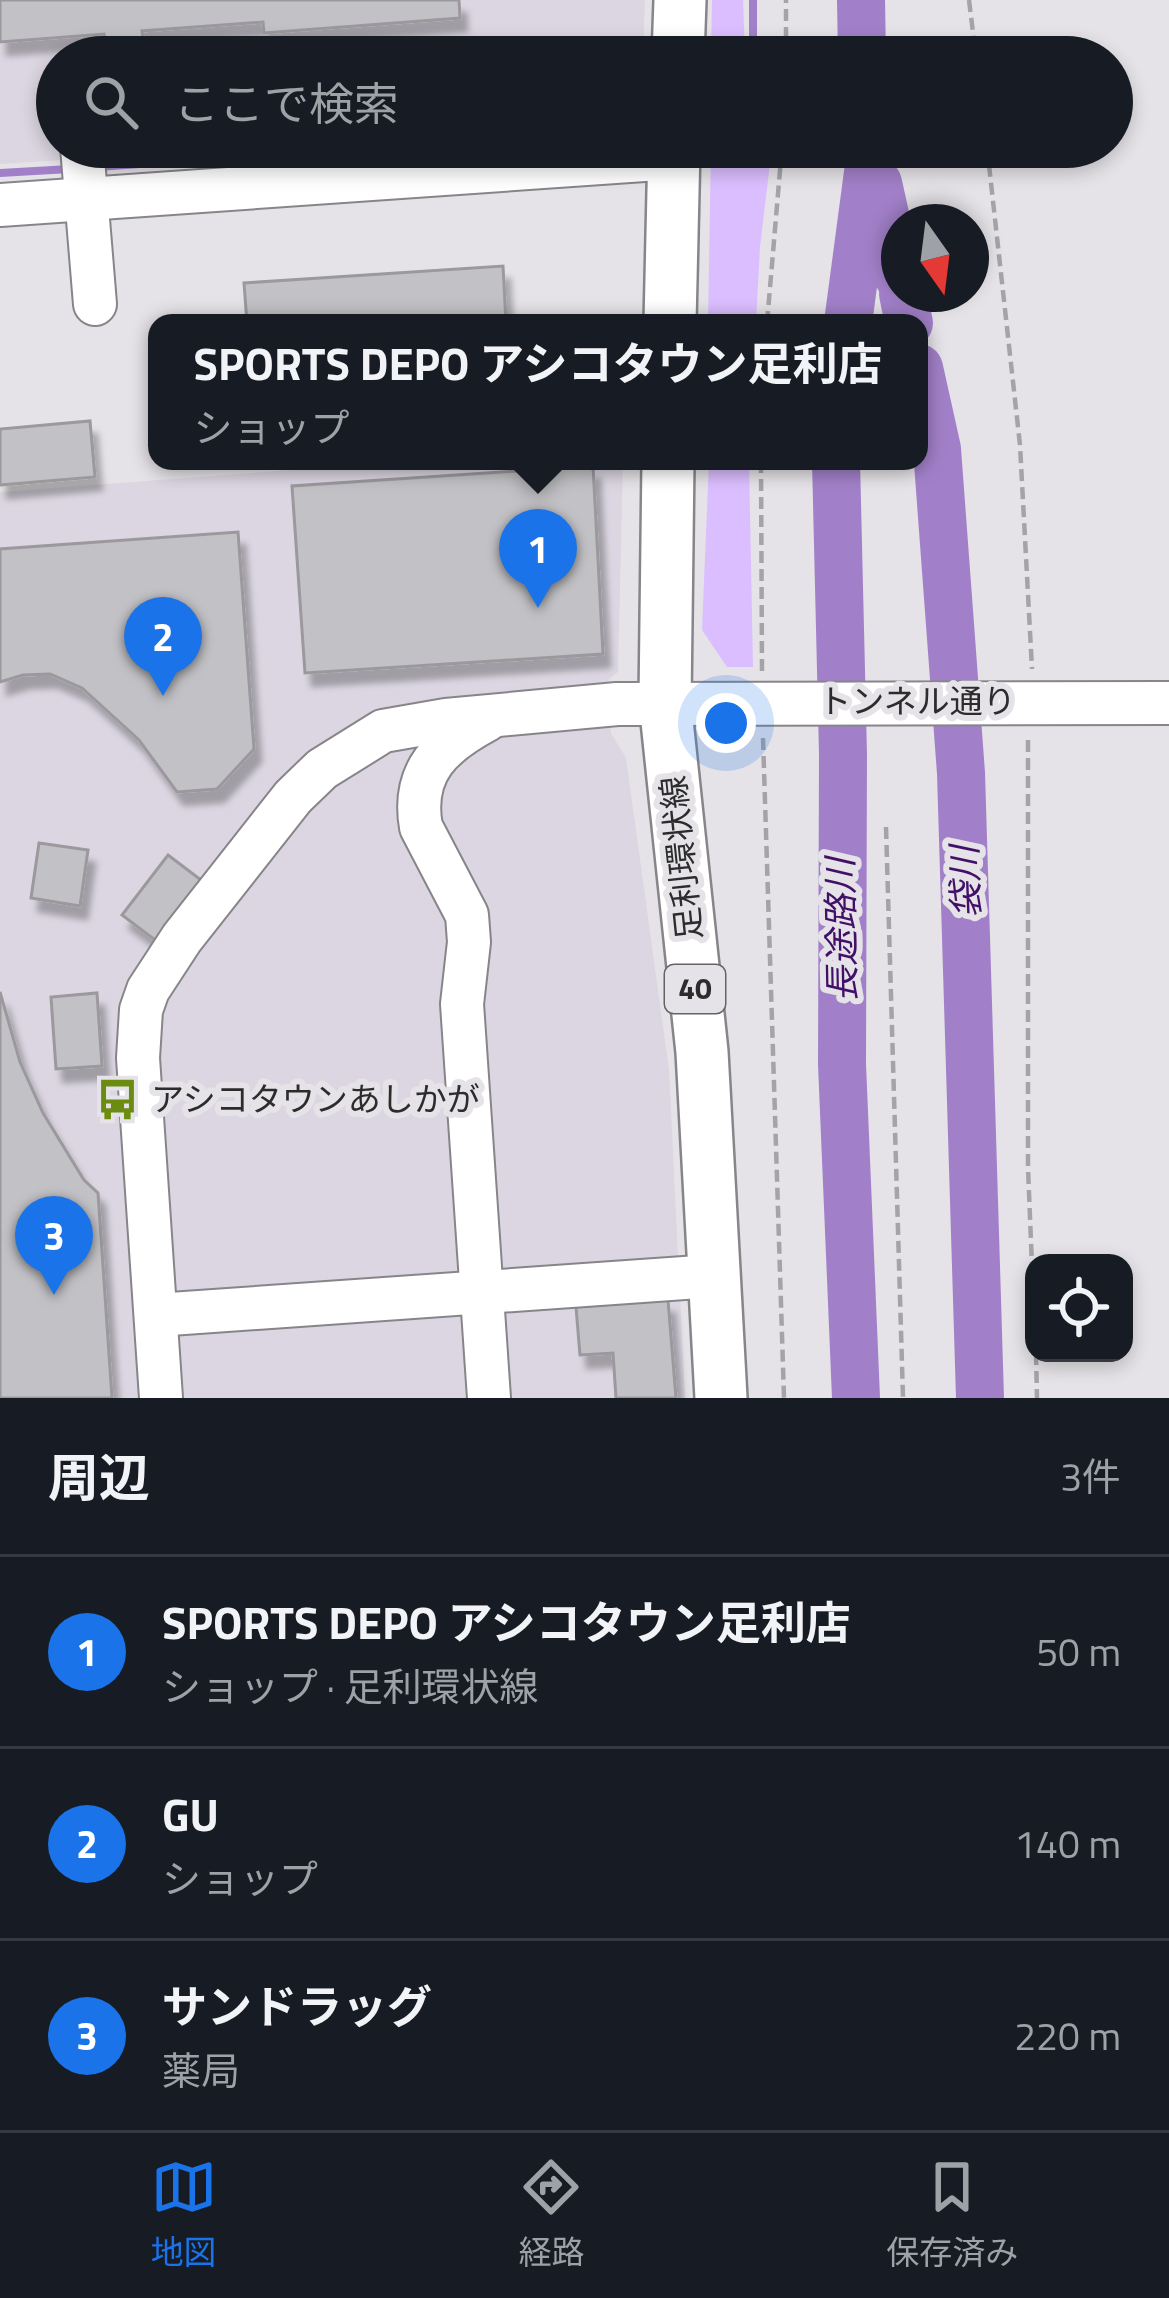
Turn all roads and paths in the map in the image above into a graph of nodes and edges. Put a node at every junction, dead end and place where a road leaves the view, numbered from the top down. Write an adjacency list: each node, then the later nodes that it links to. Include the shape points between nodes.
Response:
1 (680, 0): 4 (main road)
2 (786, 0): 5 (path)
3 (969, 0): 6 (path)
4 (679, 36)
5 (786, 36)
6 (973, 36)
7 (84, 168): 12 (street)
8 (483, 168): 12 (street)
9 (674, 168): 15 (main road)
10 (780, 168): 16 (path)
11 (989, 168): 21 (path, via 1020,445)
12 (87, 199): 13 (street); 14 (street)
13 (0, 205)
14 (94, 304)
15 (670, 314)
16 (768, 314)
17 (668, 470): 19 (main road, 足利環状線 / 40)
18 (761, 470): 20 (path)
19 (665, 702): 20 (street, トンネル通り); 23 (street, トンネル通り); 26 (main road, 足利環状線 / 40, via 702,1052)
20 (765, 702): 21 (street, トンネル通り); 33 (path)
21 (1024, 702): 22 (street, トンネル通り); 25 (path)
22 (1169, 703)
23 (499, 714): 27 (street, via 436,755 419,798 421,827 467,915 463,980); 28 (street, トンネル通り, via 383,731 322,769 148,990 138,1058)
24 (886, 827): 34 (path)
25 (1031, 1254)
26 (713, 1276): 27 (street); 32 (main road, 足利環状線 / 40)
27 (482, 1293): 28 (street); 31 (street)
28 (156, 1316): 30 (street, トンネル通り)
29 (1036, 1362): 35 (path)
30 (161, 1398)
31 (489, 1398)
32 (721, 1398)
33 (784, 1398)
34 (903, 1398)
35 (1037, 1398)

